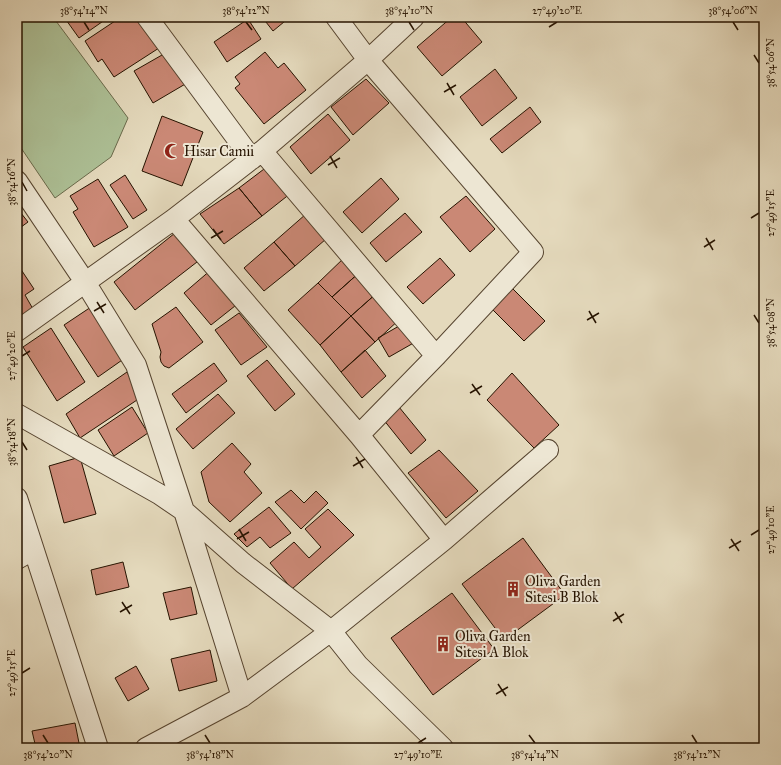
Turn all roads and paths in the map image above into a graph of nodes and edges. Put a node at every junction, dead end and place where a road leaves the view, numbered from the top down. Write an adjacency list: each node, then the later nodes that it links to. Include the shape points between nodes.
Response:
1 (147, 17): 5 (street)
2 (336, 17): 4 (street)
3 (414, 17): 4 (street)
4 (368, 60): 5 (street); 10 (street, via 533,252)
5 (257, 155): 7 (street); 10 (street)
6 (17, 181): 8 (street)
7 (174, 219): 8 (street); 12 (street)
8 (85, 282): 9 (street); 15 (street, via 136,365)
9 (17, 331)
10 (436, 356): 12 (street)
11 (17, 414): 15 (street)
12 (358, 436): 16 (street)
13 (548, 450): 16 (street)
14 (17, 498): 17 (street)
15 (184, 511): 18 (street, via 244,563); 19 (street)
16 (444, 540): 18 (street)
17 (25, 555): 20 (street)
18 (331, 631): 19 (street); 22 (street, via 358,665)
19 (242, 697): 21 (street)
20 (98, 748)
21 (146, 748)
22 (443, 748)

